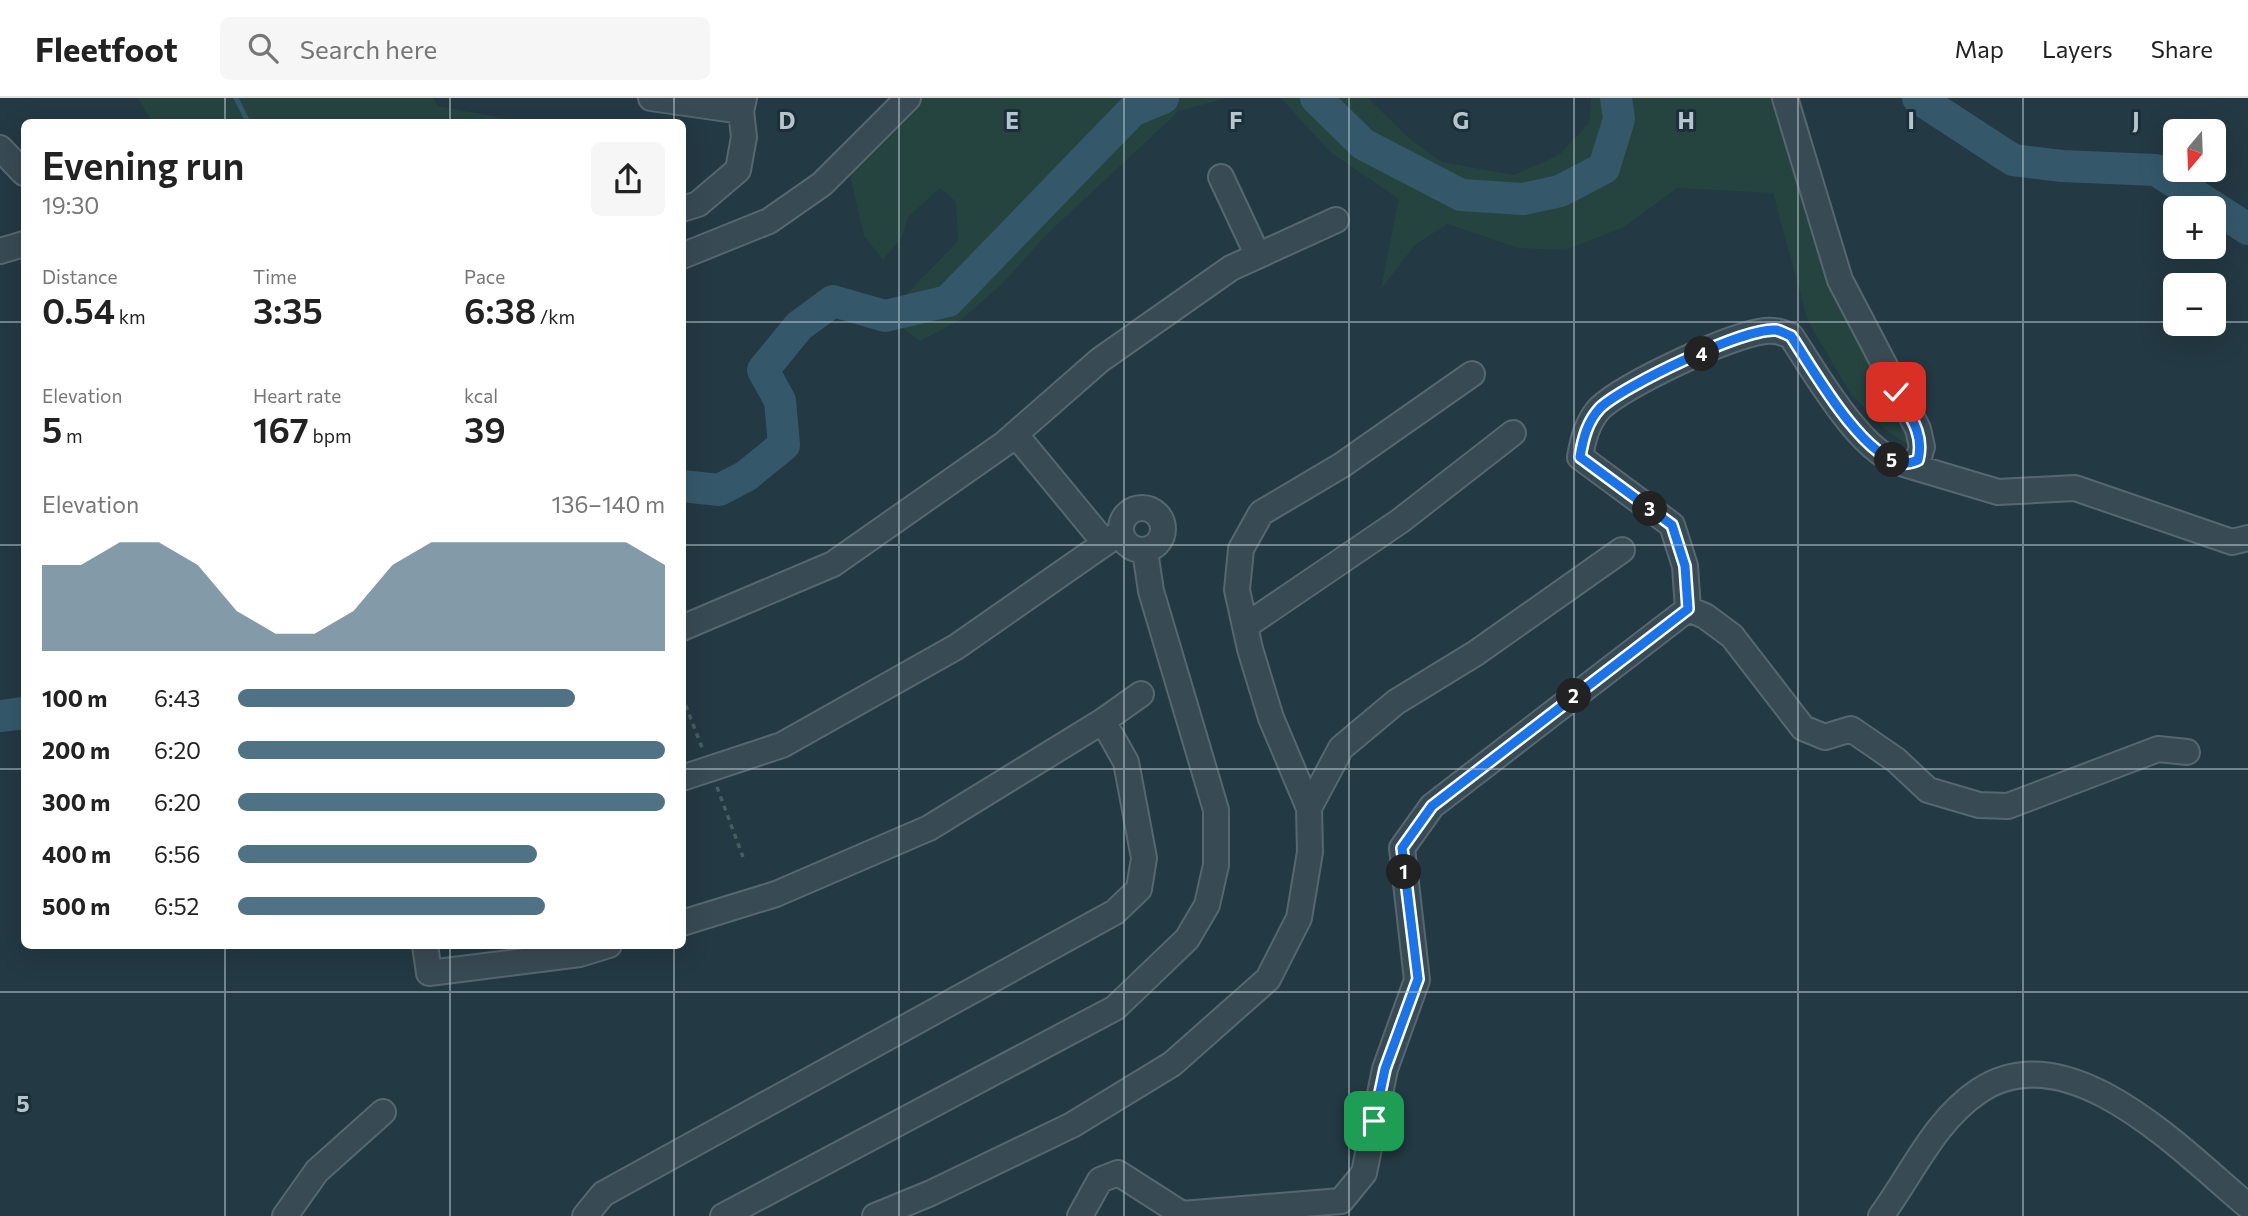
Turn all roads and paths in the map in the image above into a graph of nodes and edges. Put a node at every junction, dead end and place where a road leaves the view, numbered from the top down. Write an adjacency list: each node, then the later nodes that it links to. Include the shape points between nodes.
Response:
1 (651, 98): 4 (street)
2 (908, 98): 12 (street, via 822,184 769,221)
3 (1785, 98): 17 (street, via 1840,280 1918,429 1922,447 1918,460)
4 (743, 105): 8 (street, via 738,170 698,204)
5 (0, 148): 6 (street)
6 (21, 170)
7 (1221, 177): 13 (street)
8 (686, 208)
9 (1336, 220): 13 (street)
10 (21, 245): 11 (street)
11 (0, 251)
12 (686, 254)
13 (1258, 256): 16 (street, via 1231,268 1100,360)
14 (1472, 374): 23 (street, via 1342,465 1262,513 1241,549 1237,590)
15 (1513, 433): 23 (street, via 1400,521)
16 (1015, 434): 18 (street); 24 (street, via 832,564)
17 (1904, 464): 19 (street, via 1998,492 2075,488); 22 (street, via 1886,457 1864,438 1791,336 1778,330 1762,331 1662,371 1600,408 1585,432 1580,457 1672,525 1685,566)
18 (1113, 538): 21 (street); 21 (street, via 1129,512 1151,509 1160,516 1163,538); 28 (street, via 956,647 782,745)
19 (2243, 546)
20 (1622, 550): 29 (street, via 1476,653 1396,702 1341,748)
21 (1145, 551): 37 (street, via 1152,591 1216,810 1216,865 1207,905 1187,939 1115,1008)
22 (1688, 609): 27 (street, via 1732,636 1803,729 1825,737 1851,729 1896,760 1928,790 1979,805 2008,806 2158,749); 39 (street, via 1432,806 1402,848 1418,979 1385,1069 1364,1173 1341,1200 1182,1214 1118,1173 1100,1180)
23 (1247, 625): 29 (street, via 1271,718)
24 (686, 626)
25 (1140, 694): 26 (street)
26 (1103, 721): 30 (street, via 929,828 776,894); 36 (street, via 1126,762 1144,858 1139,889 1115,912 603,1194)
27 (2187, 752)
28 (686, 777)
29 (1309, 808): 38 (street, via 1310,852 1299,918 1268,979 1172,1063 1072,1125)
30 (686, 922)
31 (426, 949): 32 (street, via 429,973)
32 (596, 949)
33 (383, 1112): 35 (street, via 317,1171)
34 (2248, 1206): 40 (street, via 2123,1104 2079,1082 2012,1076 1979,1091 1947,1120)
35 (285, 1216)
36 (585, 1216)
37 (723, 1216)
38 (875, 1216)
39 (1080, 1216)
40 (1881, 1216)

